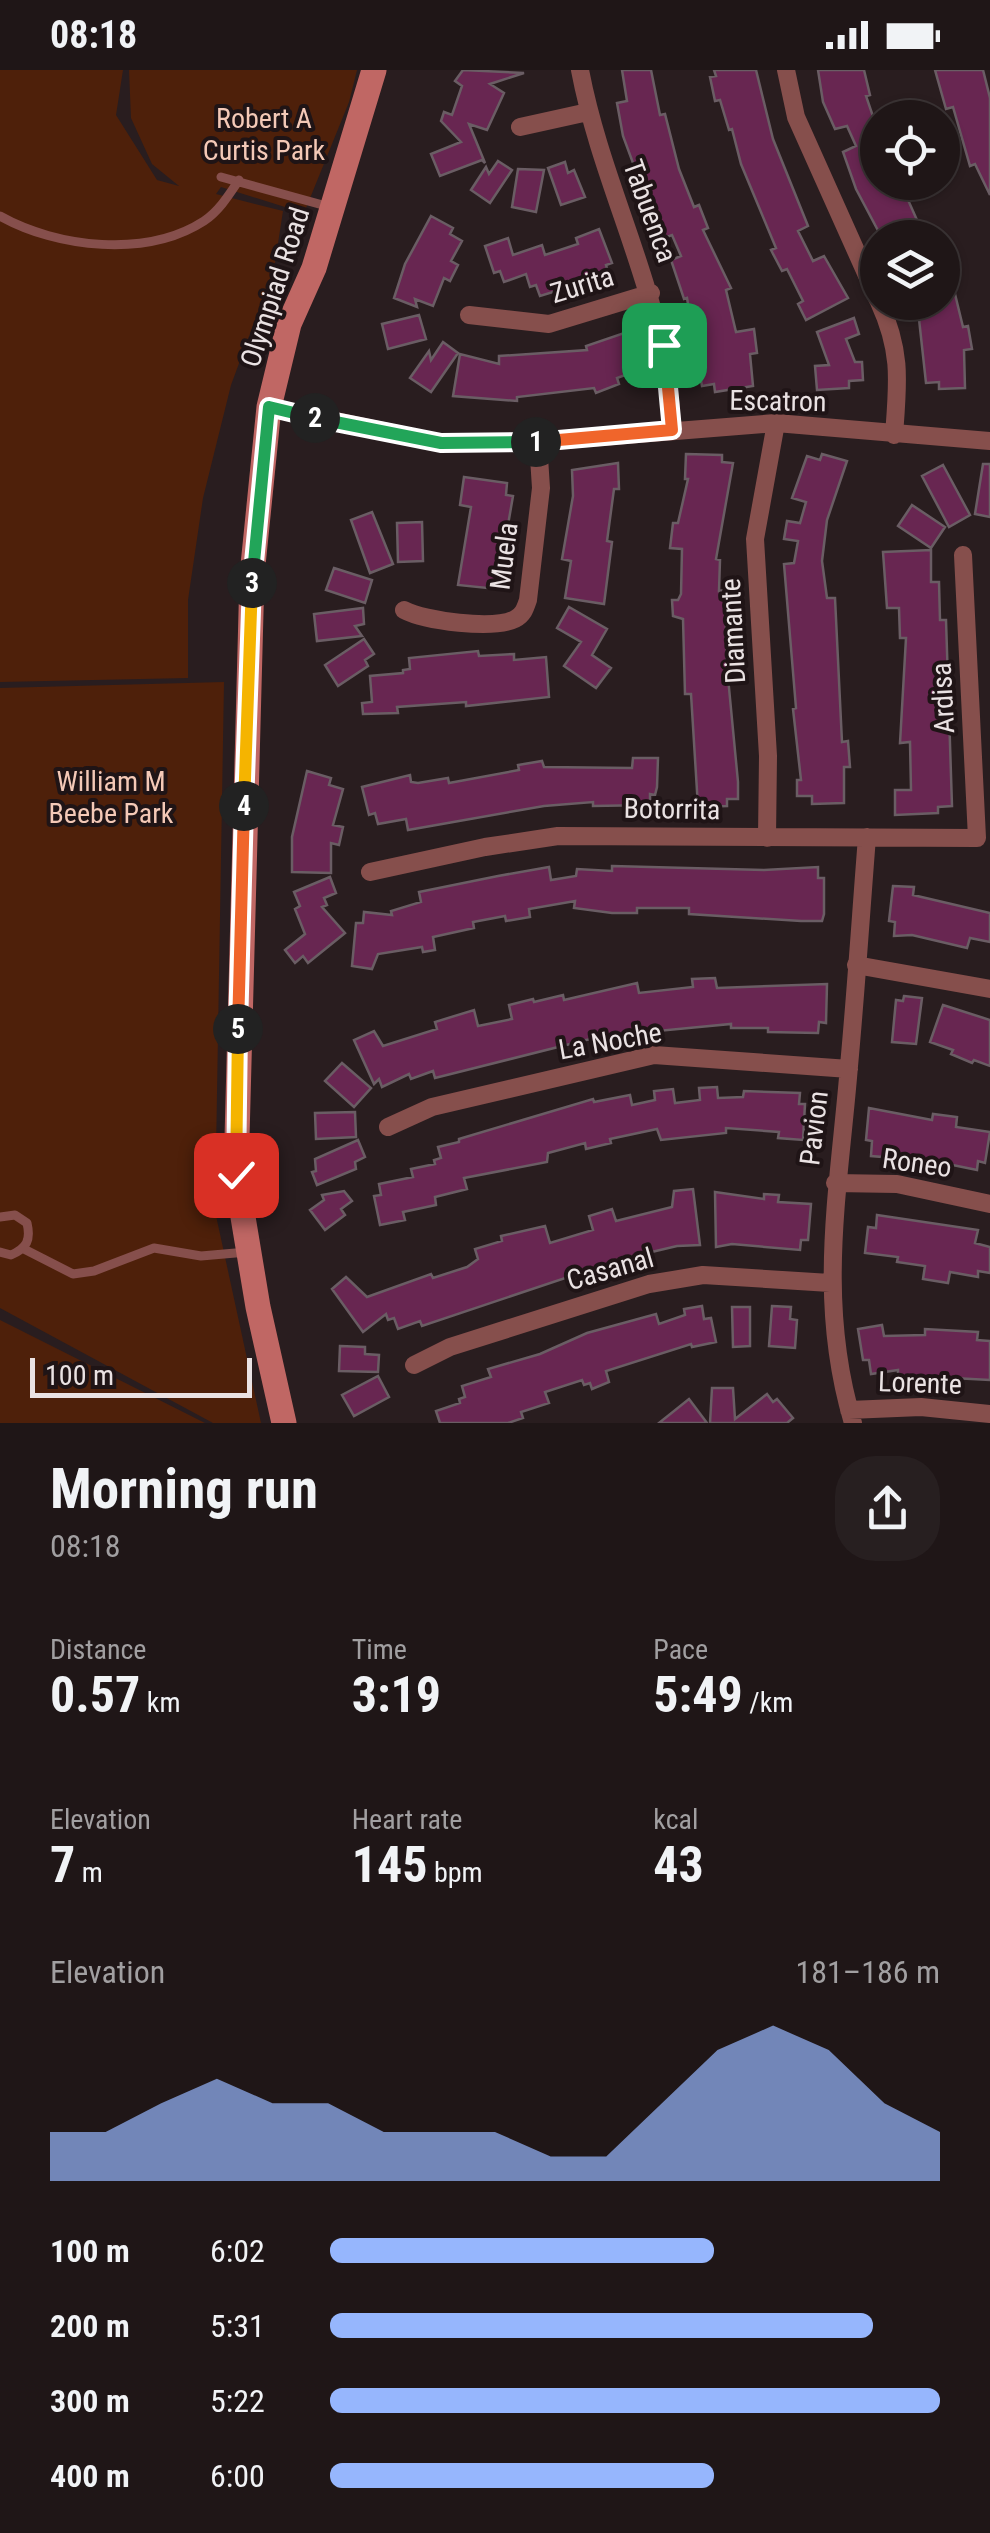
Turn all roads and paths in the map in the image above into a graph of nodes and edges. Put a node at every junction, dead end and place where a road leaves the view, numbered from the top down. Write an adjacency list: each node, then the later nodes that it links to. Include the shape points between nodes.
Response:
1 (374, 70): 8 (main road, Olympiad Road)
2 (580, 70): 4 (street, Tabuenca)
3 (786, 70): 10 (street, via 796,116)
4 (588, 112): 5 (street); 11 (street, Tabuenca)
5 (520, 127)
6 (221, 177): 7 (lane)
7 (239, 180): 8 (lane); 9 (lane, via 206,220 180,233 118,245 48,234)
8 (332, 208): 14 (main road, Olympiad Road, via 289,324)
9 (0, 216)
10 (860, 261)
11 (651, 293): 12 (street, Zurita, via 549,324); 16 (street, Tabuenca)
12 (469, 315)
13 (886, 320): 17 (street, via 900,366)
14 (269, 407): 18 (street, Escatron, via 441,443); 35 (main road, Olympiad Road, via 252,575 238,985 236,1175)
15 (776, 423): 16 (street, Escatron); 17 (street, Escatron); 23 (street, Diamante, via 755,539)
16 (672, 430): 18 (street, Escatron)
17 (894, 435): 19 (street, Escatron)
18 (538, 442): 21 (street, Muela, via 540,488 522,614 498,624 431,620)
19 (990, 442)
20 (963, 555): 24 (street, Ardisa)
21 (404, 610)
22 (867, 837): 23 (street, Botorrita); 24 (street, Botorrita); 26 (street, Pavion)
23 (767, 838): 25 (street, Botorrita, via 558,836)
24 (977, 838)
25 (370, 872)
26 (856, 966): 27 (street); 28 (street, Pavion)
27 (990, 990)
28 (849, 1069): 29 (street, La Noche, via 654,1055 432,1107); 30 (street, Pavion)
29 (388, 1127)
30 (835, 1183): 31 (street, Roneo, via 897,1184); 36 (street, Pavion)
31 (990, 1204)
32 (0, 1217): 33 (lane, via 15,1215 27,1223)
33 (24, 1250): 34 (lane); 35 (lane, via 73,1274 154,1248 201,1256)
34 (0, 1252)
35 (250, 1252): 40 (main road, Olympiad Road)
36 (830, 1283): 37 (street, Casanal, via 703,1275 648,1284 450,1347); 39 (street, Pavion, via 834,1346)
37 (414, 1365)
38 (990, 1414): 39 (street, Lorente, via 894,1407)
39 (851, 1416)
40 (284, 1423)

